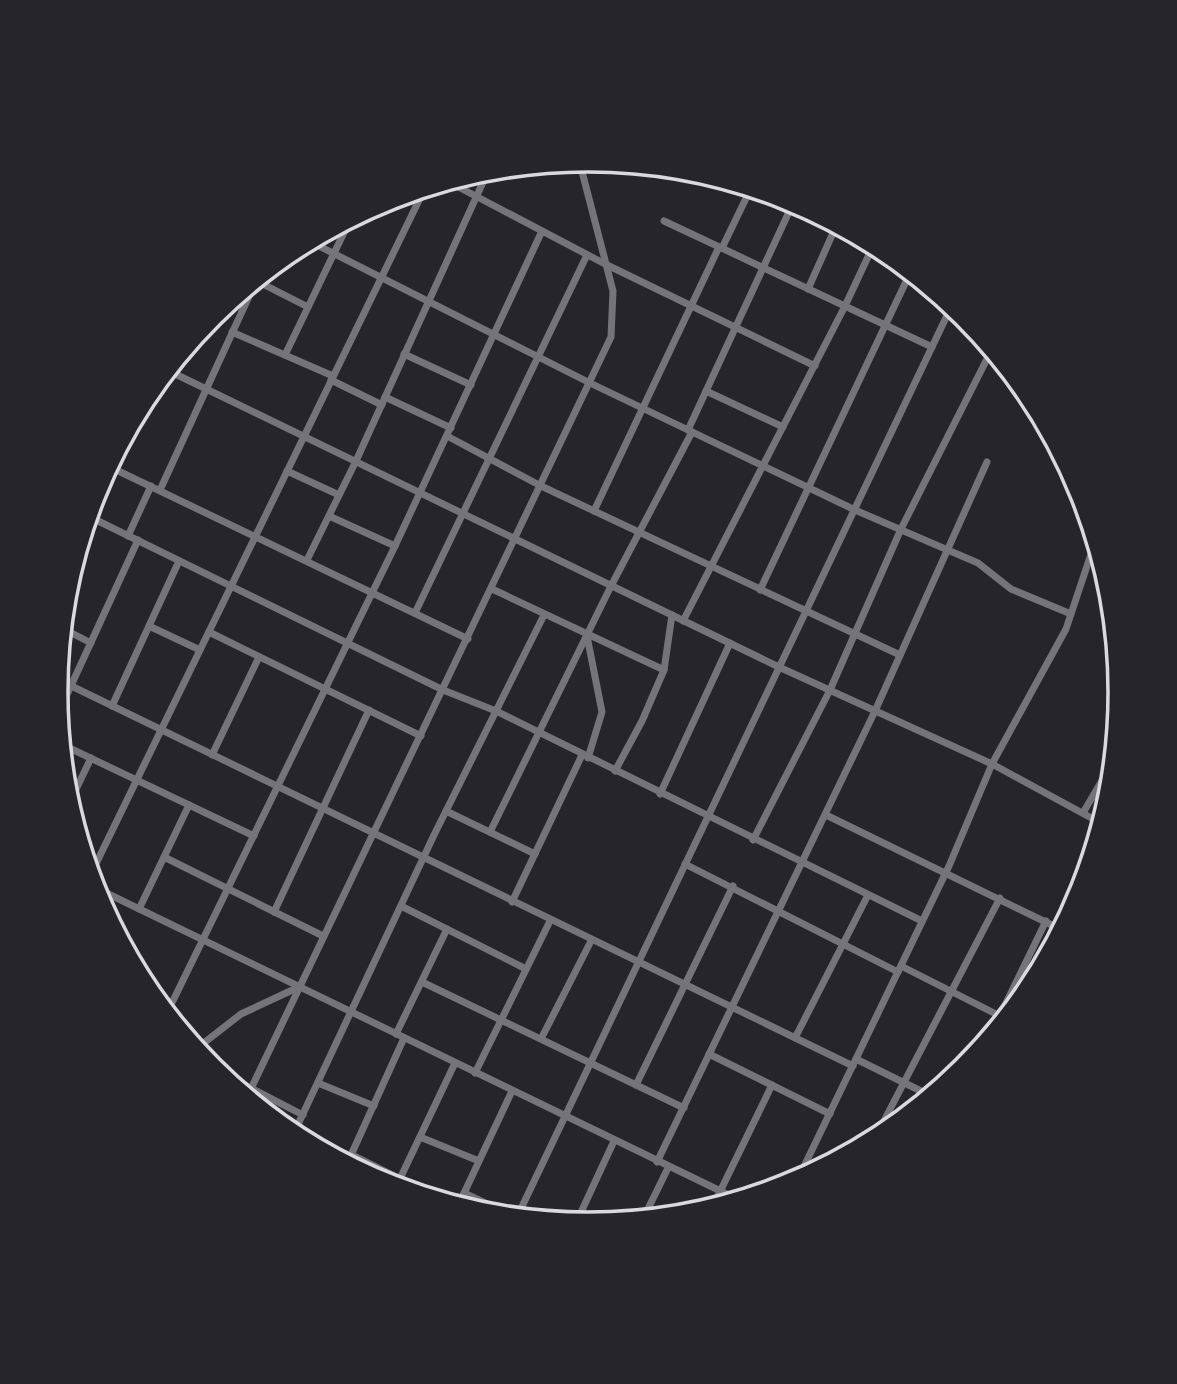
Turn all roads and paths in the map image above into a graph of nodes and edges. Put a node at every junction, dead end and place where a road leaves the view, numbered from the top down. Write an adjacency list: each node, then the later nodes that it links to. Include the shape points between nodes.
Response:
1 (582, 172): 17 (street)
2 (483, 183): 5 (street)
3 (459, 188): 5 (street)
4 (747, 196): 13 (street)
5 (476, 197): 9 (street); 24 (street)
6 (419, 200): 19 (street)
7 (789, 211): 18 (street)
8 (664, 221): 13 (street)
9 (542, 231): 16 (street); 32 (street)
10 (344, 232): 14 (street)
11 (833, 233): 22 (street)
12 (319, 246): 14 (street)
13 (720, 248): 18 (street); 27 (street)
14 (334, 254): 19 (street); 26 (street)
15 (869, 254): 25 (street)
16 (587, 255): 17 (street); 36 (street)
17 (605, 264): 27 (street); 41 (street, via 613,291 611,337)
18 (762, 267): 22 (street); 30 (street)
19 (382, 278): 24 (street); 40 (street)
20 (906, 280): 29 (street)
21 (264, 285): 26 (street)
22 (808, 289): 25 (street)
23 (248, 299): 31 (street)
24 (428, 301): 32 (street); 34 (street)
25 (845, 306): 29 (street); 38 (street)
26 (308, 307): 35 (street)
27 (691, 307): 30 (street); 46 (street)
28 (947, 315): 33 (street)
29 (884, 325): 33 (street); 59 (street)
30 (734, 329): 38 (street); 44 (street)
31 (232, 332): 35 (street); 43 (street)
32 (495, 335): 36 (street); 42 (street)
33 (932, 347): 64 (street)
34 (404, 354): 42 (street); 45 (street)
35 (285, 355): 40 (street)
36 (538, 357): 41 (street); 51 (street)
37 (987, 358): 68 (street)
38 (815, 366): 47 (street)
39 (176, 374): 43 (street)
40 (332, 378): 45 (street); 50 (street)
41 (590, 383): 46 (street); 58 (street)
42 (471, 385): 49 (street)
43 (205, 388): 50 (street); 60 (street)
44 (706, 391): 47 (street); 48 (street)
45 (383, 401): 49 (street); 52 (street)
46 (642, 408): 48 (street); 63 (street)
47 (783, 427): 54 (street)
48 (690, 431): 54 (street); 69 (street)
49 (449, 432): 51 (street); 61 (street)
50 (304, 436): 52 (street); 56 (street)
51 (490, 458): 58 (street); 65 (street)
52 (356, 461): 61 (street); 62 (street)
53 (987, 461): 75 (street)
54 (762, 466): 59 (street); 79 (street)
55 (118, 471): 57 (street)
56 (287, 471): 62 (street); 70 (street)
57 (151, 486): 60 (street); 71 (street)
58 (541, 486): 63 (street); 72 (street)
59 (808, 488): 64 (street); 83 (street)
60 (160, 490): 70 (street)
61 (420, 492): 65 (street); 74 (street)
62 (339, 495): 66 (street)
63 (594, 510): 69 (street)
64 (855, 510): 68 (street); 86 (street)
65 (464, 514): 72 (street); 85 (street)
66 (329, 516): 74 (street); 77 (street)
67 (98, 521): 71 (street)
68 (901, 529): 75 (street); 95 (street)
69 (639, 532): 79 (street); 81 (street)
70 (256, 535): 77 (street); 80 (street)
71 (128, 536): 73 (street)
72 (516, 539): 81 (street); 82 (street)
73 (138, 540): 78 (street); 97 (street)
74 (394, 546): 84 (street)
75 (948, 548): 87 (street, via 978,563 1011,589); 101 (street)
76 (1091, 555): 87 (street)
77 (307, 560): 84 (street)
78 (179, 561): 80 (street); 91 (street)
79 (711, 567): 83 (street); 90 (street)
80 (231, 586): 92 (street); 98 (street)
81 (611, 586): 89 (street); 94 (street)
82 (492, 589): 88 (street); 96 (street)
83 (760, 590): 86 (street)
84 (372, 592): 85 (street); 98 (street)
85 (415, 613): 96 (street)
86 (807, 613): 95 (street); 103 (street)
87 (1071, 614): 122 (street)
88 (544, 615): 94 (street); 113 (street)
89 (672, 615): 90 (street); 104 (street)
90 (683, 621): 99 (street)
91 (149, 626): 100 (street); 111 (street)
92 (209, 632): 100 (street); 102 (street)
93 (72, 633): 97 (street)
94 (587, 635): 104 (street); 116 (street); 120 (street, via 602,712)
95 (855, 635): 101 (street); 109 (street)
96 (468, 639): 108 (street)
97 (92, 643): 106 (street)
98 (348, 643): 107 (street); 108 (street)
99 (730, 643): 103 (street); 128 (street)
100 (200, 650): 115 (street)
101 (900, 655): 114 (street)
102 (259, 657): 107 (street); 119 (street)
103 (781, 668): 109 (street); 134 (street)
104 (664, 670): 123 (street)
105 (68, 684): 106 (street)
106 (72, 686): 110 (street); 111 (street)
107 (325, 689): 112 (street); 127 (street)
108 (443, 690): 113 (street); 117 (street)
109 (830, 690): 114 (street); 139 (street)
110 (68, 694)
111 (112, 706): 115 (street)
112 (369, 710): 117 (street); 130 (street)
113 (496, 711): 116 (street); 131 (street)
114 (875, 711): 122 (street); 133 (street)
115 (161, 730): 119 (street); 124 (street)
116 (538, 732): 120 (street); 136 (street)
117 (421, 736): 137 (street)
118 (72, 749): 121 (street)
119 (212, 755): 127 (street)
120 (585, 756): 123 (street); 140 (street)
121 (91, 758): 124 (street); 126 (street)
122 (992, 764): 132 (street); 146 (street)
123 (615, 771): 128 (street)
124 (137, 780): 129 (street); 143 (street)
125 (1101, 783): 132 (street)
126 (77, 787)
127 (278, 787): 130 (street); 138 (street)
128 (660, 794): 134 (street)
129 (189, 805): 138 (street); 141 (street)
130 (323, 809): 137 (street); 156 (street)
131 (446, 811): 136 (street); 142 (street)
132 (1083, 813): 135 (street)
133 (825, 815): 145 (street); 146 (street)
134 (707, 818): 139 (street); 144 (street)
135 (1093, 819)
136 (490, 832): 140 (street)
137 (373, 834): 142 (street); 162 (street)
138 (254, 836): 148 (street)
139 (753, 840): 145 (street)
140 (535, 854): 152 (street)
141 (164, 857): 148 (street); 154 (street)
142 (424, 858): 152 (street); 153 (street)
143 (97, 862)
144 (685, 863): 147 (street); 166 (street)
145 (802, 863): 150 (street); 155 (street)
146 (946, 872): 151 (street); 158 (street)
147 (733, 886): 155 (street); 170 (street)
148 (229, 889): 156 (street); 163 (street)
149 (110, 895): 154 (street)
150 (868, 895): 158 (street); 165 (street)
151 (1000, 898): 159 (street); 173 (street)
152 (512, 902): 157 (street)
153 (401, 906): 161 (street); 176 (street)
154 (139, 909): 163 (street)
155 (780, 909): 165 (street); 175 (street)
156 (274, 912): 162 (street)
157 (550, 921): 164 (street); 167 (street)
158 (922, 921): 168 (street)
159 (1046, 921): 160 (street); 172 (street)
160 (1053, 925)
161 (447, 929): 167 (street); 169 (street)
162 (324, 936): 171 (street)
163 (203, 940): 171 (street); 174 (street)
164 (591, 941): 166 (street); 182 (street)
165 (844, 943): 168 (street); 181 (street)
166 (638, 964): 170 (street); 186 (street)
167 (526, 969): 178 (street)
168 (900, 969): 173 (street); 187 (street)
169 (422, 982): 178 (street); 179 (street)
170 (684, 986): 175 (street); 191 (street)
171 (299, 987): 176 (street); 183 (street, via 242,1014); 193 (street)
172 (1017, 987)
173 (952, 992): 177 (street); 190 (street)
174 (172, 1003)
175 (732, 1008): 181 (street); 184 (street)
176 (352, 1012): 179 (street); 189 (street)
177 (996, 1015)
178 (501, 1020): 182 (street); 188 (street)
179 (396, 1034): 180 (street)
180 (404, 1038): 185 (street); 196 (street)
181 (795, 1038): 187 (street)
182 (541, 1039): 186 (street)
183 (204, 1042)
184 (709, 1054): 192 (street); 197 (street)
185 (455, 1063): 188 (street); 203 (street)
186 (592, 1063): 191 (street); 200 (street)
187 (855, 1063): 190 (street); 198 (street)
188 (475, 1073): 194 (street)
189 (318, 1083): 196 (street); 199 (street)
190 (906, 1083): 195 (street); 201 (street)
191 (636, 1085): 197 (street)
192 (772, 1085): 198 (street); 213 (street)
193 (251, 1088): 199 (street)
194 (512, 1091): 200 (street); 206 (street)
195 (922, 1091)
196 (374, 1106): 205 (street)
197 (684, 1108): 207 (street)
198 (830, 1114): 208 (street)
199 (303, 1115): 202 (street)
200 (566, 1118): 204 (street); 218 (street)
201 (886, 1119)
202 (298, 1124)
203 (420, 1137): 206 (street); 211 (street)
204 (614, 1141): 207 (street); 220 (street)
205 (352, 1155): 209 (street)
206 (479, 1161): 212 (street)
207 (657, 1162): 210 (street)
208 (805, 1165)
209 (379, 1168)
210 (668, 1168): 213 (street); 219 (street)
211 (401, 1177)
212 (464, 1193): 216 (street); 217 (street)
213 (719, 1193): 214 (street); 215 (street)
214 (724, 1195)
215 (718, 1196)
216 (462, 1197)
217 (481, 1201)
218 (521, 1208)
219 (648, 1209)
220 (581, 1212)

